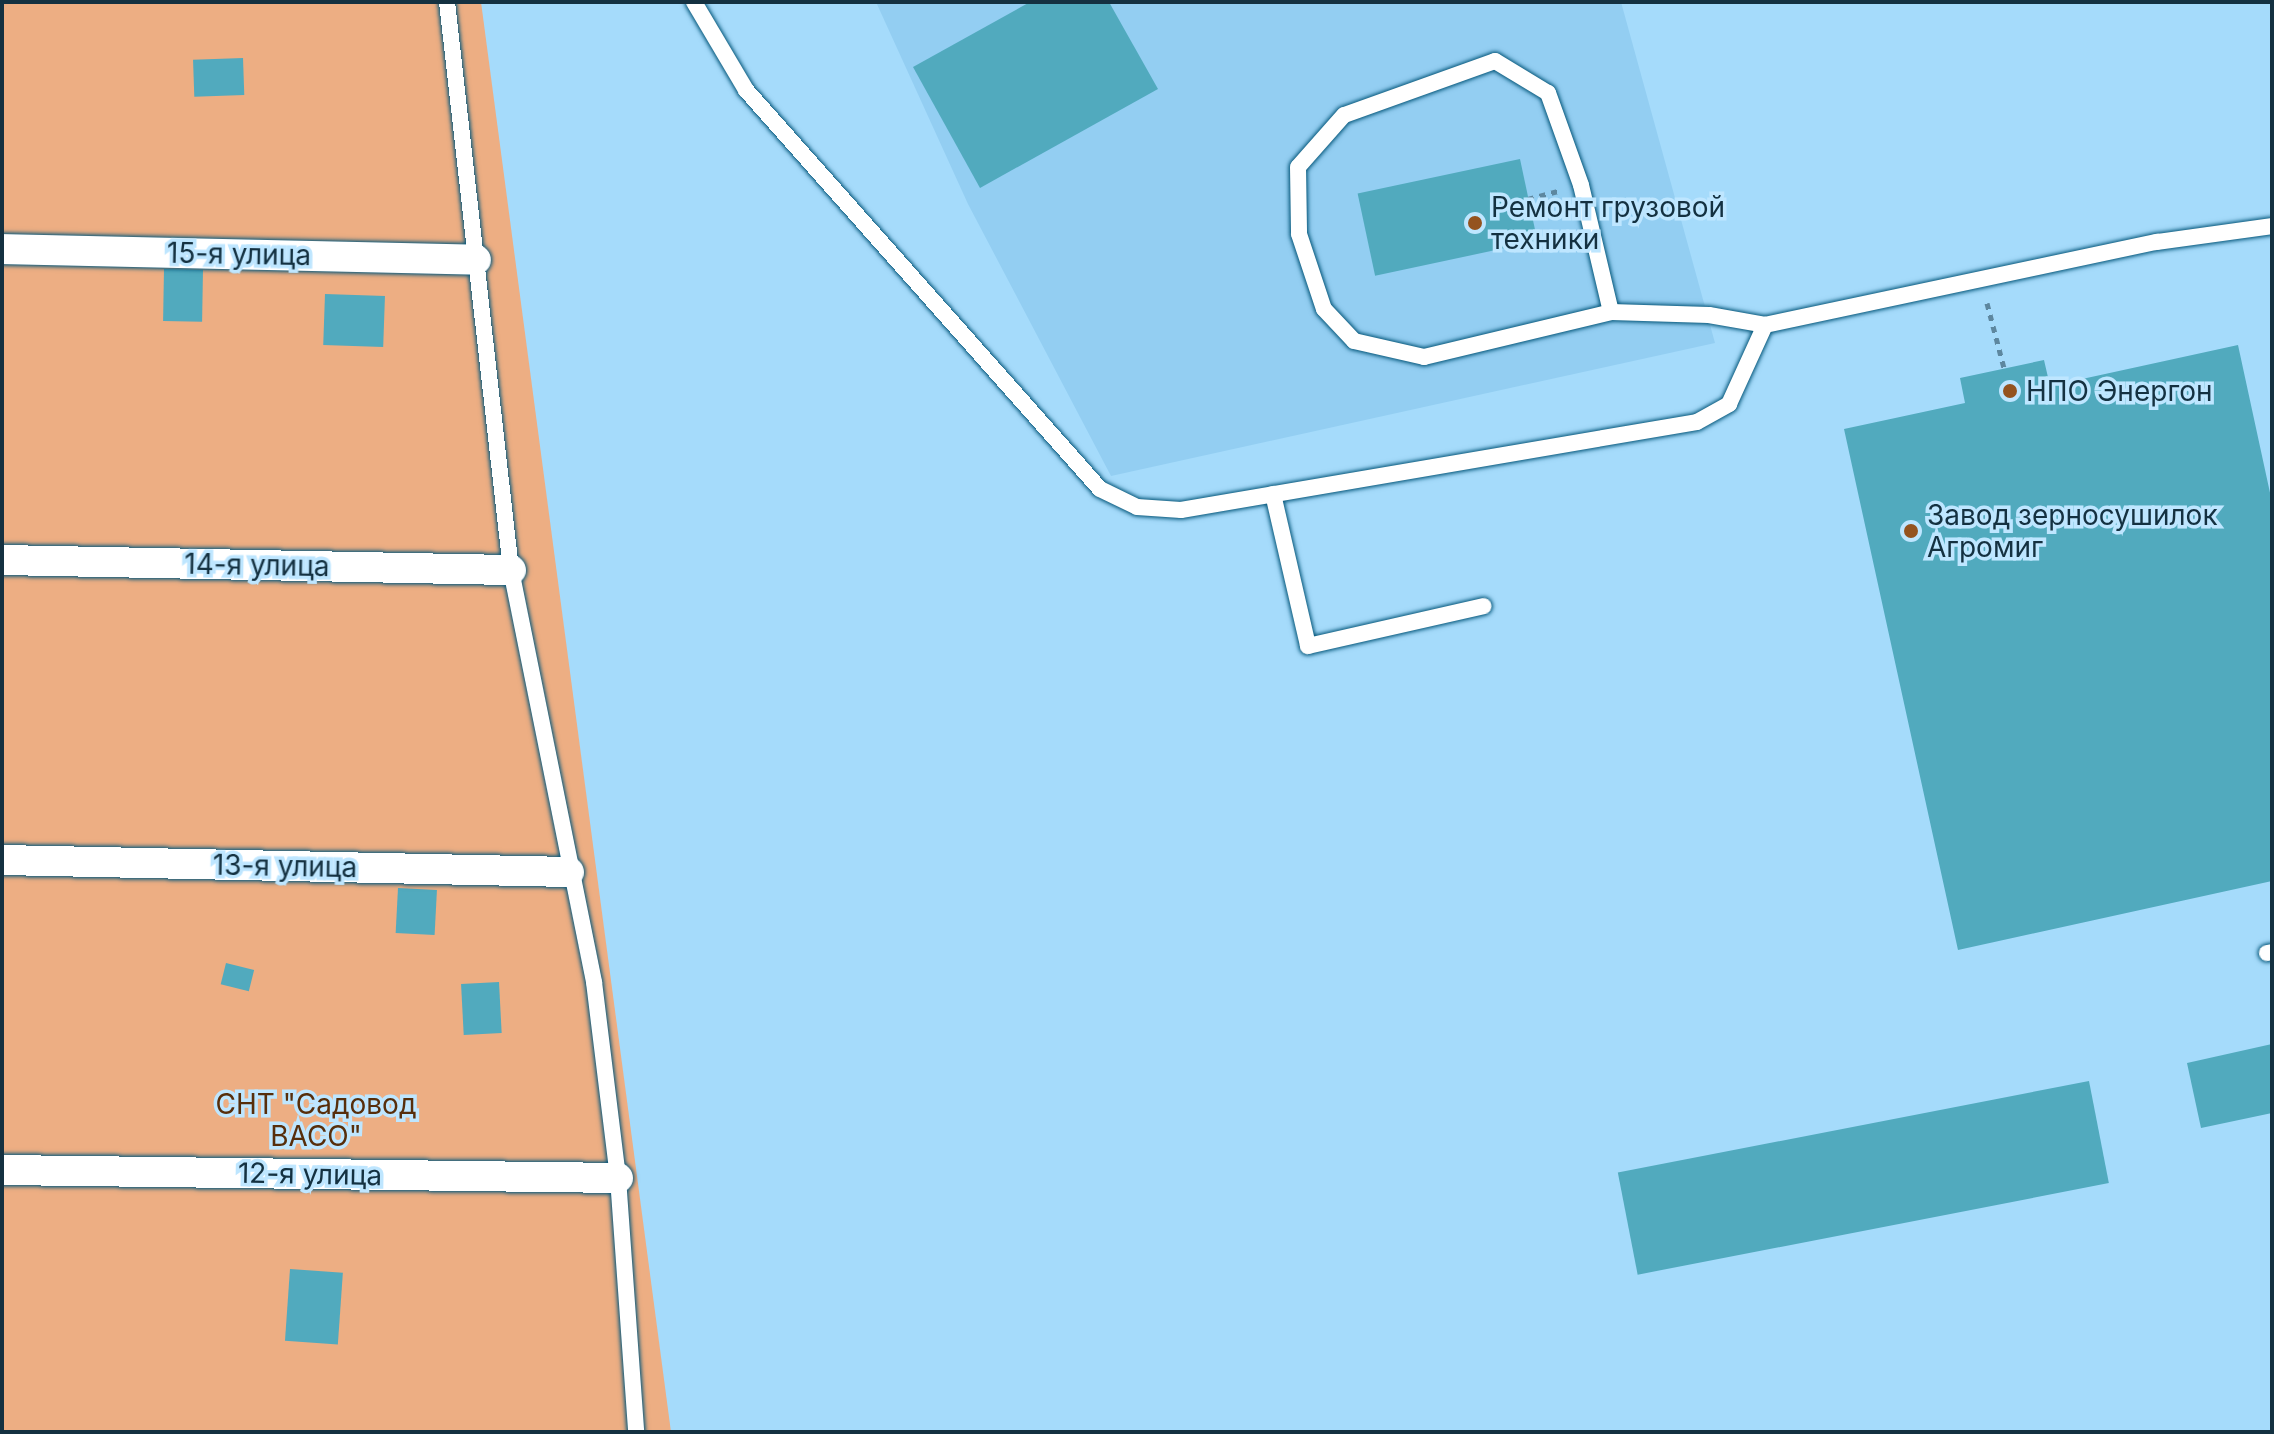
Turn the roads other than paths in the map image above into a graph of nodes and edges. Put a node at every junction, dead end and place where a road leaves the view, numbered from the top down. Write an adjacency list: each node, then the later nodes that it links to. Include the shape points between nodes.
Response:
1 (447, 2): 5 (lane)
2 (694, 2): 8 (lane, via 746,90 1100,489 1137,507 1181,510)
3 (2272, 226): 7 (lane, via 2157,242)
4 (2, 249): 5 (street, 15-я улица)
5 (476, 260): 10 (lane)
6 (1611, 312): 6 (lane, via 1581,185 1548,93 1495,61 1344,115 1298,167 1299,234 1324,309 1354,341 1424,357); 7 (lane, via 1709,315)
7 (1765, 325): 8 (lane, via 1729,404 1697,422)
8 (1273, 494): 11 (lane, via 1308,646)
9 (2, 560): 10 (street, 14-я улица)
10 (511, 570): 13 (lane)
11 (1484, 606)
12 (2, 860): 13 (street, 13-я улица)
13 (569, 872): 15 (lane, via 594,982)
14 (2, 1170): 15 (street, 12-я улица)
15 (618, 1178): 16 (lane)
16 (636, 1432)

